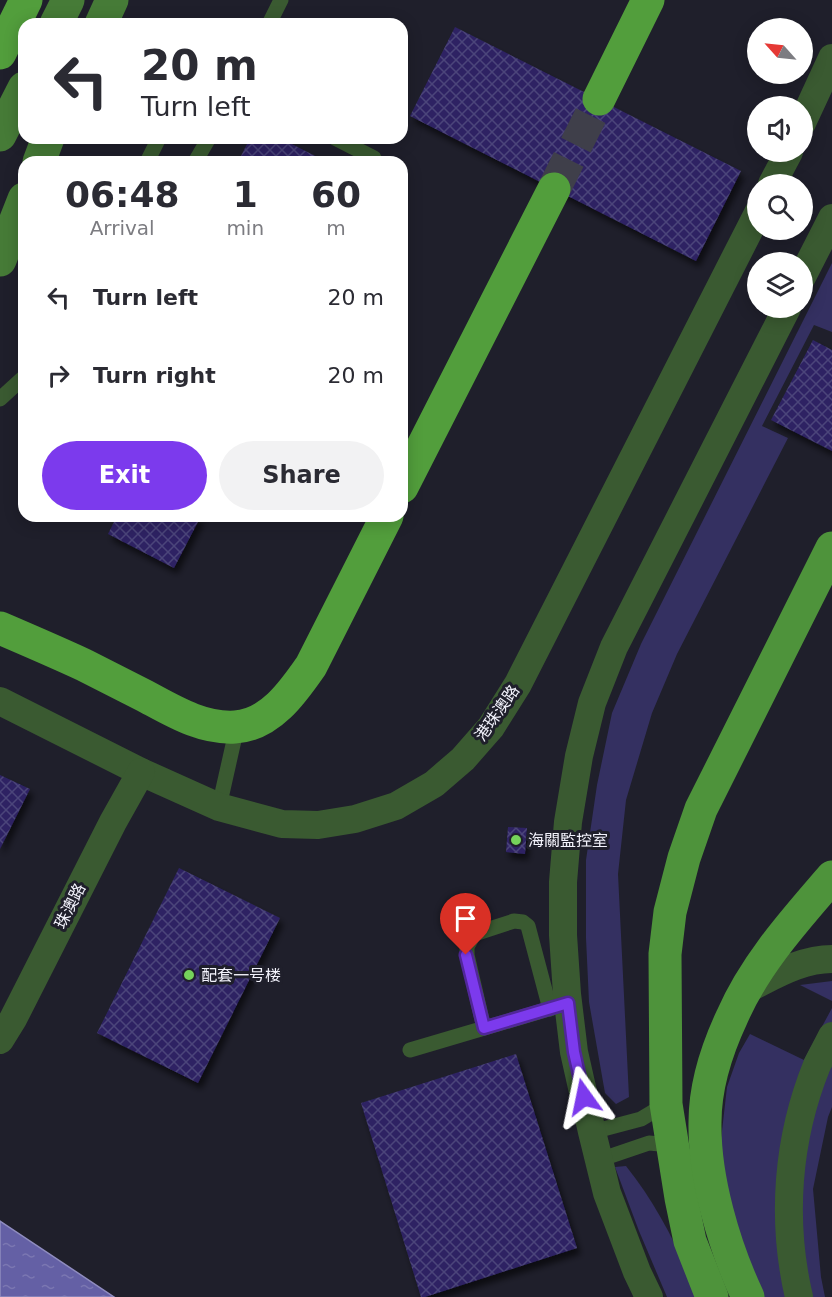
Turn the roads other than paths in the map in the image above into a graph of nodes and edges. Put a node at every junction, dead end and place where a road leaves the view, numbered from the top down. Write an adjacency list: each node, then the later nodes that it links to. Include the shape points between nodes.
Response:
1 (26, 0): 9 (highway)
2 (68, 0): 6 (main road)
3 (112, 0): 7 (main road)
4 (281, 0): 8 (lane)
5 (648, 0): 11 (highway)
6 (59, 18)
7 (104, 18)
8 (272, 18)
9 (0, 53)
10 (832, 58): 12 (street)
11 (599, 99)
12 (813, 99)
13 (18, 100): 14 (main road)
14 (0, 135)
15 (347, 144): 16 (lane)
16 (370, 156)
17 (554, 189): 26 (highway)
18 (18, 214): 22 (main road)
19 (832, 218): 21 (street)
20 (747, 235): 33 (street, 港珠澳路, via 518,684 464,759 434,784 396,806 355,819 318,825 282,824)
21 (813, 255)
22 (0, 260)
23 (782, 318): 37 (street, via 615,647 592,703 568,822)
24 (18, 382): 25 (lane)
25 (0, 399)
26 (408, 475)
27 (384, 522): 31 (highway, via 296,688 277,708)
28 (832, 548): 42 (main road, via 701,809 684,858 670,912 665,954)
29 (0, 628): 31 (highway, via 175,712 215,726)
30 (0, 701): 32 (street, 港珠澳路)
31 (237, 727): 33 (lane)
32 (141, 772): 33 (street, 港珠澳路); 40 (street, 珠澳路)
33 (219, 807)
34 (832, 877): 36 (main road, via 790,925)
35 (832, 959): 36 (street, via 812,960)
36 (747, 989): 48 (main road, via 723,1038 708,1093 705,1151 718,1219)
37 (559, 1006): 38 (lane); 38 (lane, via 528,926 514,921 474,934 467,947); 43 (street)
38 (484, 1028): 41 (lane)
39 (832, 1036): 49 (street, via 804,1104 789,1177 793,1271)
40 (0, 1040)
41 (410, 1050)
42 (666, 1104): 43 (lane, via 641,1119); 44 (main road)
43 (592, 1132): 45 (street)
44 (673, 1155): 45 (lane, via 660,1144 649,1143); 47 (main road, via 690,1241)
45 (599, 1160): 46 (street, via 607,1193)
46 (649, 1297)
47 (712, 1297)
48 (748, 1297)
49 (799, 1297)

